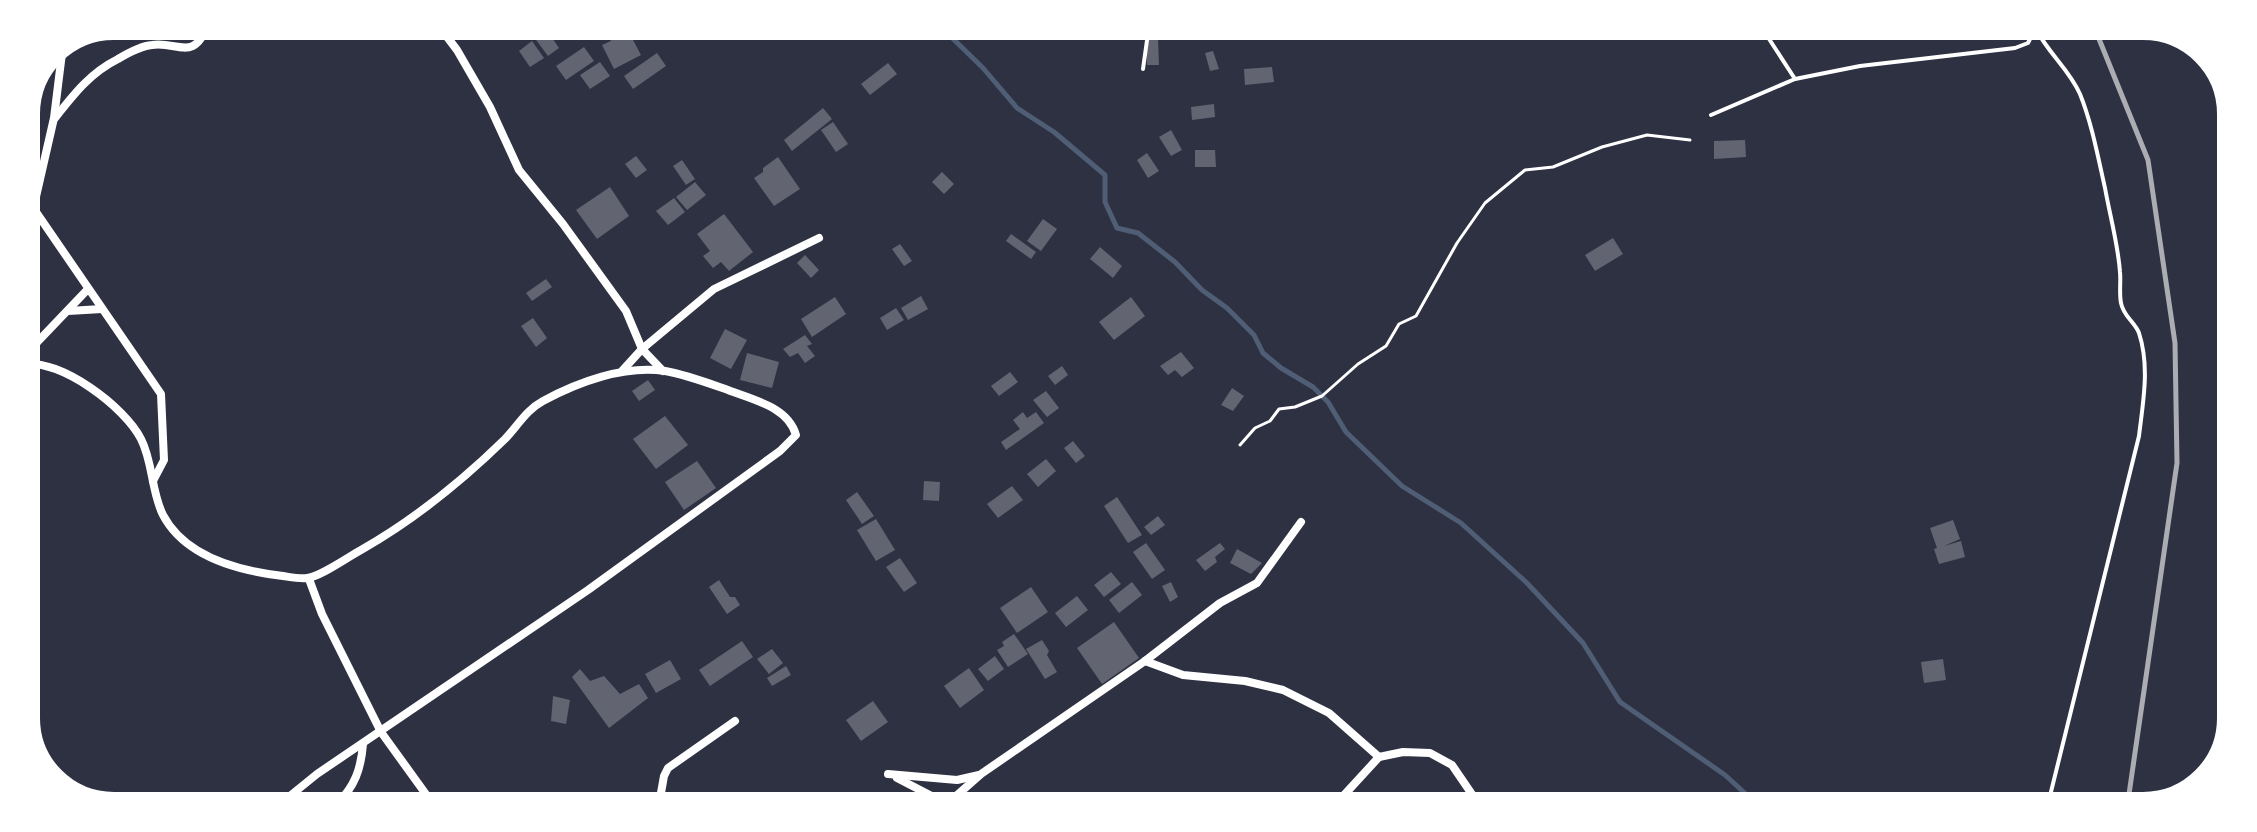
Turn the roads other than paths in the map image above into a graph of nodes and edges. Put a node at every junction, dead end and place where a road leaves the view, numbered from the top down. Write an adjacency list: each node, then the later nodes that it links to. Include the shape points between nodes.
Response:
1 (201, 38): 11 (street, via 178,49 144,47 89,76)
2 (448, 38): 19 (street, via 490,107 519,170 626,311)
3 (1147, 38): 8 (lane)
4 (1768, 38): 9 (lane)
5 (2031, 38): 9 (lane, via 2015,48)
6 (2041, 38): 40 (lane, via 2064,67 2094,140 2120,272 2120,301 2138,329 2146,375 2139,436)
7 (61, 59): 11 (street)
8 (1143, 69)
9 (1795, 79): 10 (lane)
10 (1711, 115)
11 (54, 118): 12 (street)
12 (38, 191)
13 (38, 215): 15 (street)
14 (819, 238): 19 (street, via 714,289)
15 (88, 289): 16 (street); 17 (street)
16 (102, 309): 17 (street); 23 (street, via 161,394 164,460)
17 (68, 311): 18 (street)
18 (38, 342)
19 (642, 349): 21 (street); 22 (street)
20 (38, 362): 23 (street, via 69,374 127,416 142,441)
21 (622, 371): 22 (street); 25 (street, via 541,402 441,495 377,541)
22 (663, 371): 28 (street, via 782,413 796,435 601,580)
23 (153, 482): 25 (street, via 164,515 201,551 249,572)
24 (1301, 522): 26 (street, via 1257,583 1220,603)
25 (309, 579): 28 (street)
26 (1145, 661): 30 (street, via 1183,675 1283,690 1329,713); 31 (street)
27 (735, 721): 35 (street, via 668,768)
28 (381, 732): 29 (street); 34 (street)
29 (363, 744): 32 (street); 33 (street, via 361,766)
30 (1379, 757): 38 (street); 39 (street, via 1430,753 1452,765)
31 (981, 774): 36 (street, via 957,780 888,774); 37 (street)
32 (294, 794)
33 (346, 794)
34 (426, 794)
35 (661, 794)
36 (928, 794)
37 (959, 794)
38 (1345, 794)
39 (1472, 794)
40 (2050, 794)

